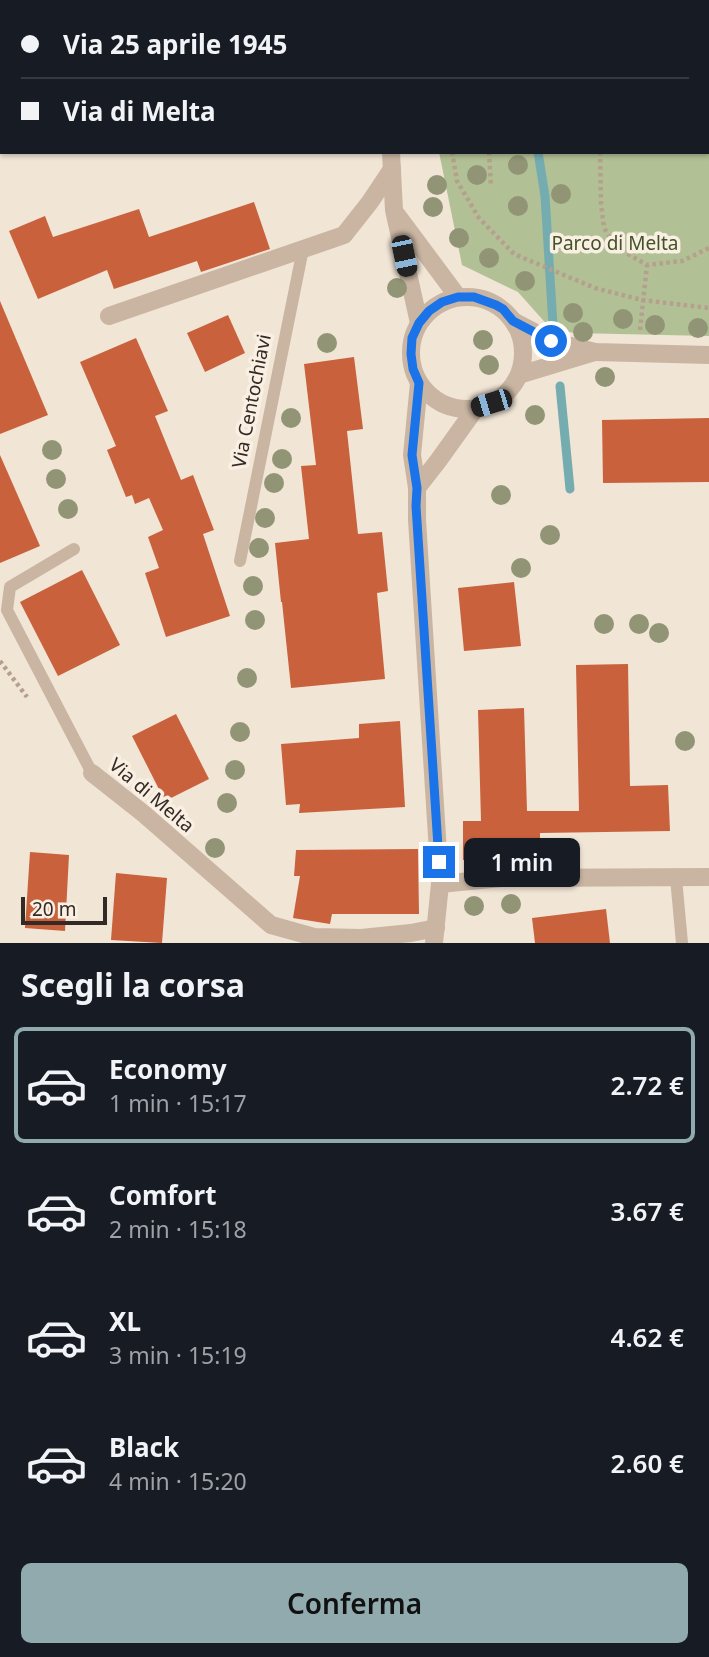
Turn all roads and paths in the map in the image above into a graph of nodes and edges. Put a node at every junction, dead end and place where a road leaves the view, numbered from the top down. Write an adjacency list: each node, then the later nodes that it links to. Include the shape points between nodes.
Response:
1 (452, 154): 11 (path, via 457,181 479,218 514,254 595,288)
2 (489, 154): 5 (path)
3 (600, 154): 9 (path, via 604,228 616,247)
4 (391, 160): 6 (street); 8 (street, via 370,202 344,235)
5 (491, 187)
6 (394, 210): 10 (street); 15 (street)
7 (709, 248): 9 (path, via 682,261)
8 (303, 250): 13 (street); 24 (lane, Via Centochiavi)
9 (647, 265): 11 (path)
10 (458, 297): 14 (street, via 489,301); 15 (street, via 435,306)
11 (642, 300): 12 (path); 16 (path)
12 (709, 308)
13 (109, 316)
14 (513, 321): 17 (street, via 551,341); 19 (street, via 523,351)
15 (419, 323): 20 (street, Via di Melta, via 411,354)
16 (640, 337)
17 (595, 352): 18 (street); 19 (street)
18 (709, 355)
19 (519, 374): 21 (street, via 505,394)
20 (419, 383): 21 (street, via 444,404); 22 (street, Via di Melta, via 412,455)
21 (476, 408): 22 (street)
22 (417, 488): 28 (street, Via di Melta)
23 (74, 549): 25 (lane, Via di Melta, via 10,587 7,610)
24 (240, 561)
25 (92, 774): 29 (street, Via di Melta, via 271,925 314,937)
26 (709, 877): 27 (street)
27 (676, 878): 28 (street, via 501,878); 30 (lane)
28 (440, 884): 29 (street, Via di Melta)
29 (435, 936)
30 (682, 943)

